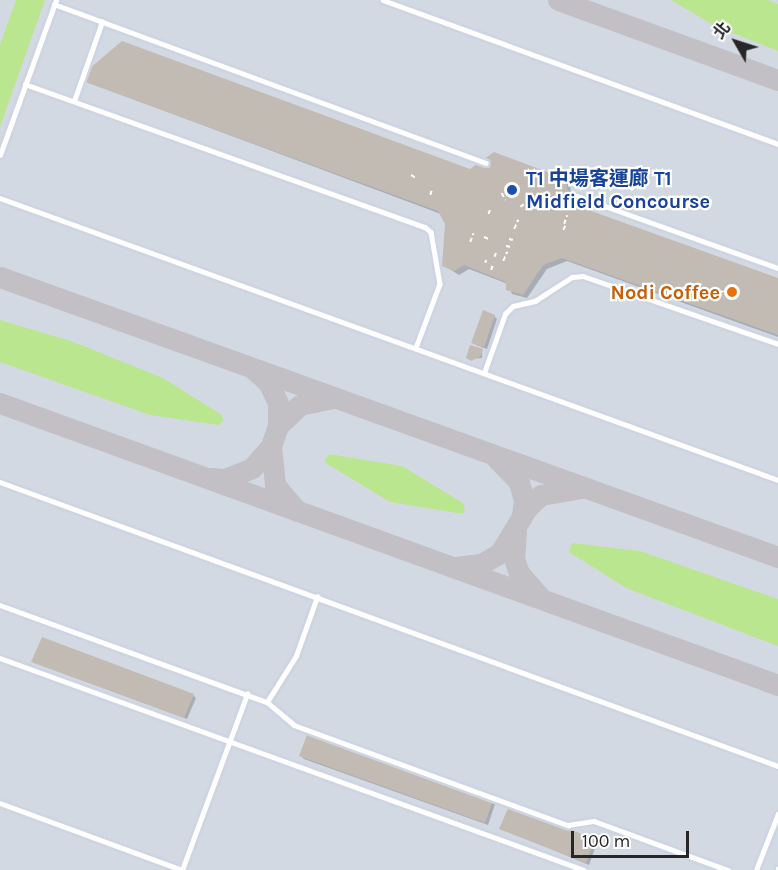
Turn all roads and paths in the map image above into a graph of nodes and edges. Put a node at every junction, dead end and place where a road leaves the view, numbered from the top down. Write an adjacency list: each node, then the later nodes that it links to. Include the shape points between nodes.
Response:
1 (383, 0): 6 (lane)
2 (55, 2): 3 (lane); 4 (lane)
3 (102, 22): 5 (lane); 8 (lane)
4 (25, 84): 5 (lane); 7 (lane)
5 (74, 101): 41 (lane, via 425,227 430,232 440,284)
6 (778, 144)
7 (0, 155)
8 (486, 163)
9 (411, 175): 10 (path)
10 (416, 178)
11 (432, 189): 13 (path)
12 (502, 193): 16 (path)
13 (430, 195)
14 (577, 196): 38 (lane)
15 (0, 198): 41 (lane)
16 (505, 200)
17 (528, 201): 18 (path)
18 (520, 207)
19 (490, 210): 20 (path)
20 (488, 214)
21 (567, 215): 24 (path)
22 (518, 220): 23 (path)
23 (514, 229)
24 (564, 230)
25 (473, 234): 30 (path)
26 (484, 237): 27 (path)
27 (489, 239)
28 (509, 239): 29 (path)
29 (513, 240)
30 (470, 242)
31 (506, 246): 32 (path)
32 (511, 248)
33 (507, 252): 36 (path)
34 (496, 253): 35 (path)
35 (494, 257)
36 (503, 261)
37 (493, 264): 39 (path)
38 (778, 268)
39 (491, 270)
40 (778, 344): 42 (lane, via 583,276 572,278 535,301 513,306 505,314)
41 (416, 348): 42 (lane)
42 (484, 373): 43 (lane)
43 (778, 480)
44 (0, 482): 45 (lane)
45 (317, 597): 49 (lane, via 296,656); 51 (lane)
46 (0, 605): 48 (lane)
47 (0, 658): 50 (lane)
48 (247, 694): 49 (lane); 50 (lane)
49 (267, 702): 56 (lane, via 294,725 568,825 594,821)
50 (230, 741): 54 (lane); 55 (lane)
51 (778, 766)
52 (0, 803): 54 (lane)
53 (778, 813): 57 (lane)
54 (182, 870)
55 (584, 870)
56 (728, 870)
57 (756, 870)

